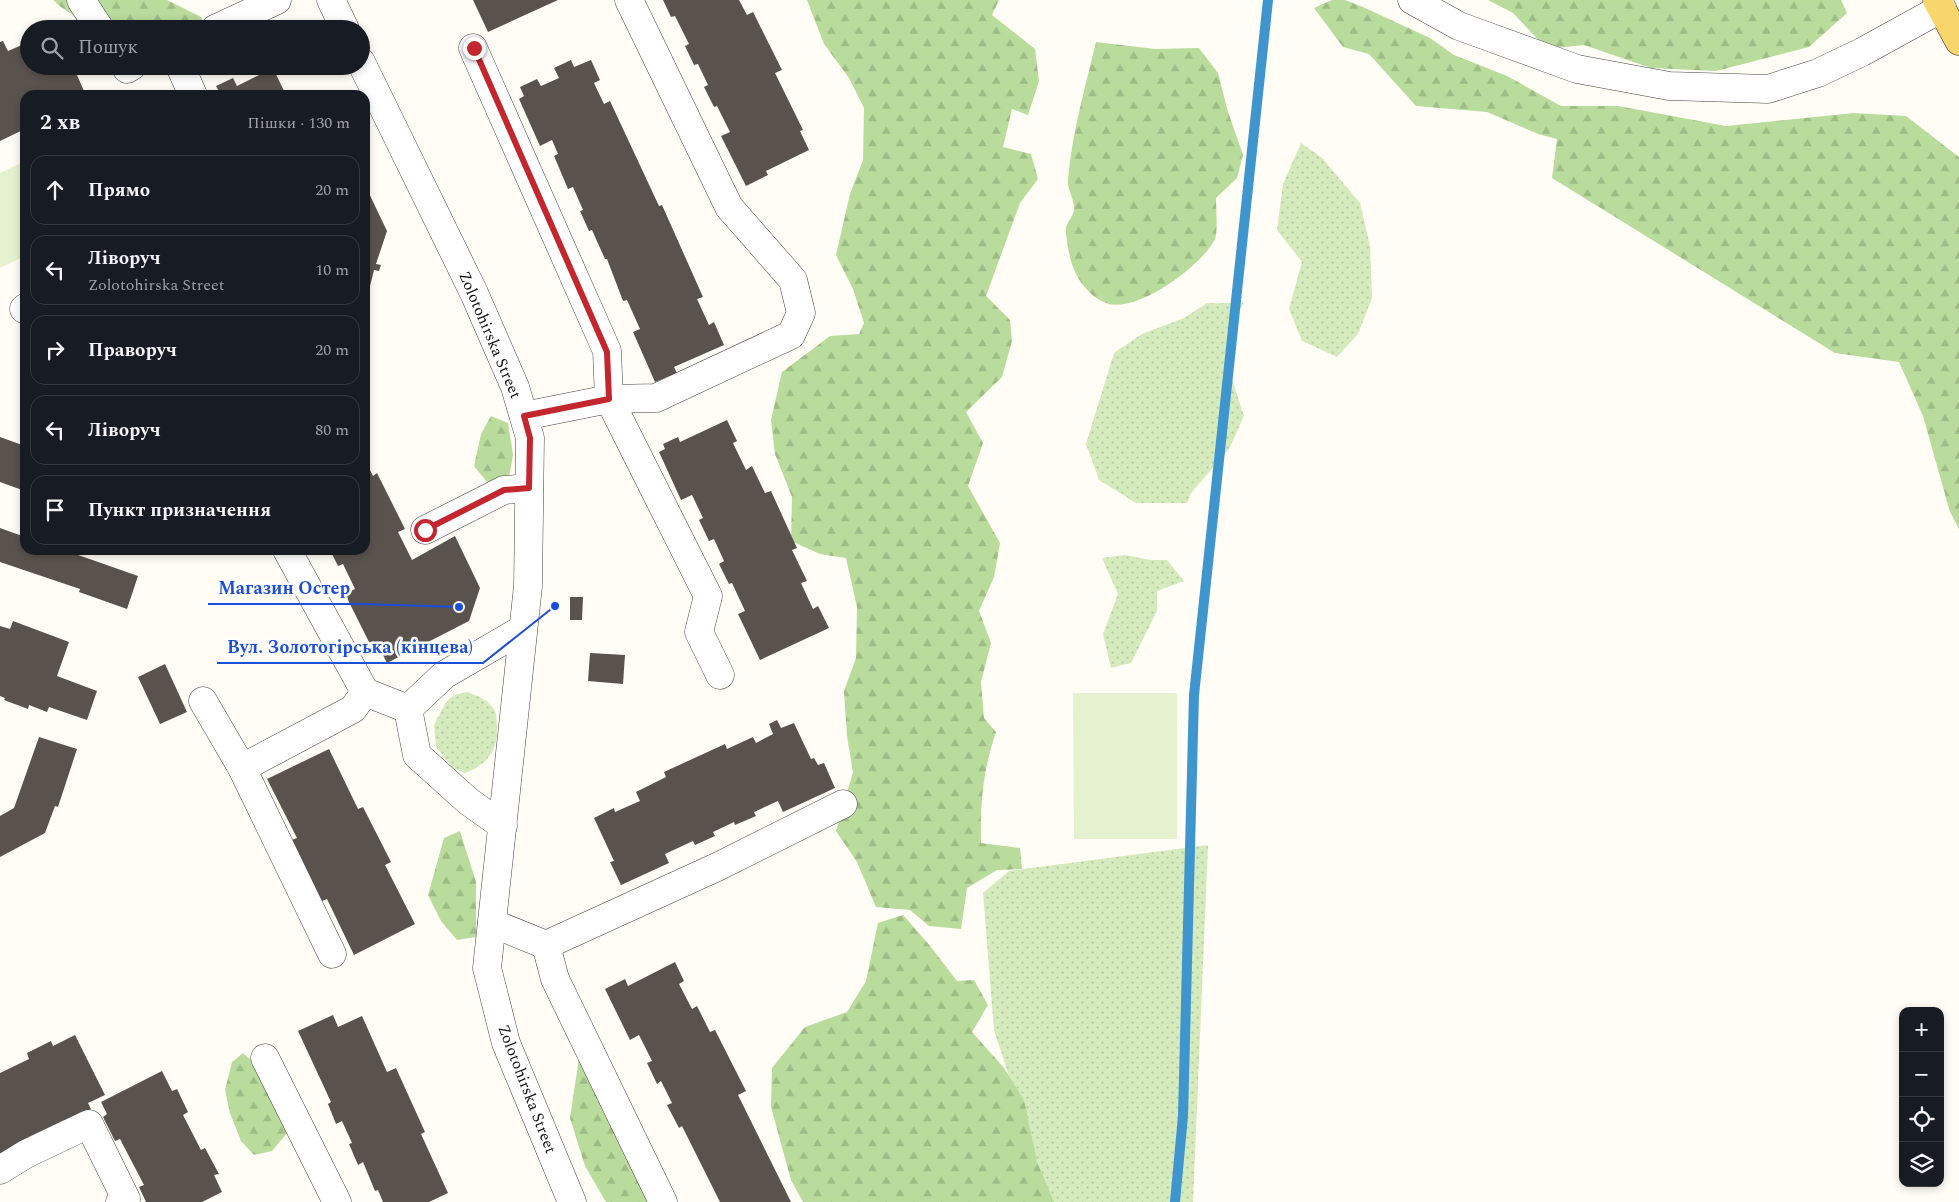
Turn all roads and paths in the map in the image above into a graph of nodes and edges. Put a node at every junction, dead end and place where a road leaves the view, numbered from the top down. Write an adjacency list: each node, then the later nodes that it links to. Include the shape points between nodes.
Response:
1 (80, 0): 7 (street)
2 (277, 0): 8 (street)
3 (331, 0): 9 (street)
4 (629, 0): 15 (street, via 729,207 793,280 801,312 791,335 656,398)
5 (1412, 0): 6 (street, via 1459,26 1577,69 1669,86 1768,89 1818,73 1862,52)
6 (1939, 4): 10 (main road)
7 (94, 20)
8 (234, 20)
9 (341, 20)
10 (1959, 40)
11 (474, 48): 15 (street, via 607,352)
12 (184, 75): 14 (street)
13 (367, 75): 16 (street, Zolotohirska Street, via 474,293 515,387)
14 (191, 90)
15 (609, 399): 16 (street); 21 (street, via 708,596 699,632)
16 (524, 416): 17 (street, Zolotohirska Street, via 530,438)
17 (529, 488): 18 (street, via 504,490); 20 (street, Zolotohirska Street, via 528,586)
18 (425, 530)
19 (290, 555): 22 (street)
20 (523, 629): 24 (street, via 444,675); 27 (street, Zolotohirska Street)
21 (720, 675)
22 (365, 692): 24 (street); 25 (street, via 353,709)
23 (203, 701): 25 (street)
24 (408, 709): 27 (street, via 418,755 468,801)
25 (242, 768): 30 (street)
26 (843, 804): 29 (street, via 717,867)
27 (503, 826): 28 (street, Zolotohirska Street)
28 (492, 923): 29 (street); 35 (street, Zolotohirska Street, via 487,968 506,1043)
29 (546, 945): 36 (street, via 555,979)
30 (332, 954)
31 (265, 1058): 34 (street)
32 (0, 1170): 33 (street, via 89,1124 126,1199)
33 (120, 1202)
34 (337, 1202)
35 (572, 1202)
36 (663, 1202)

